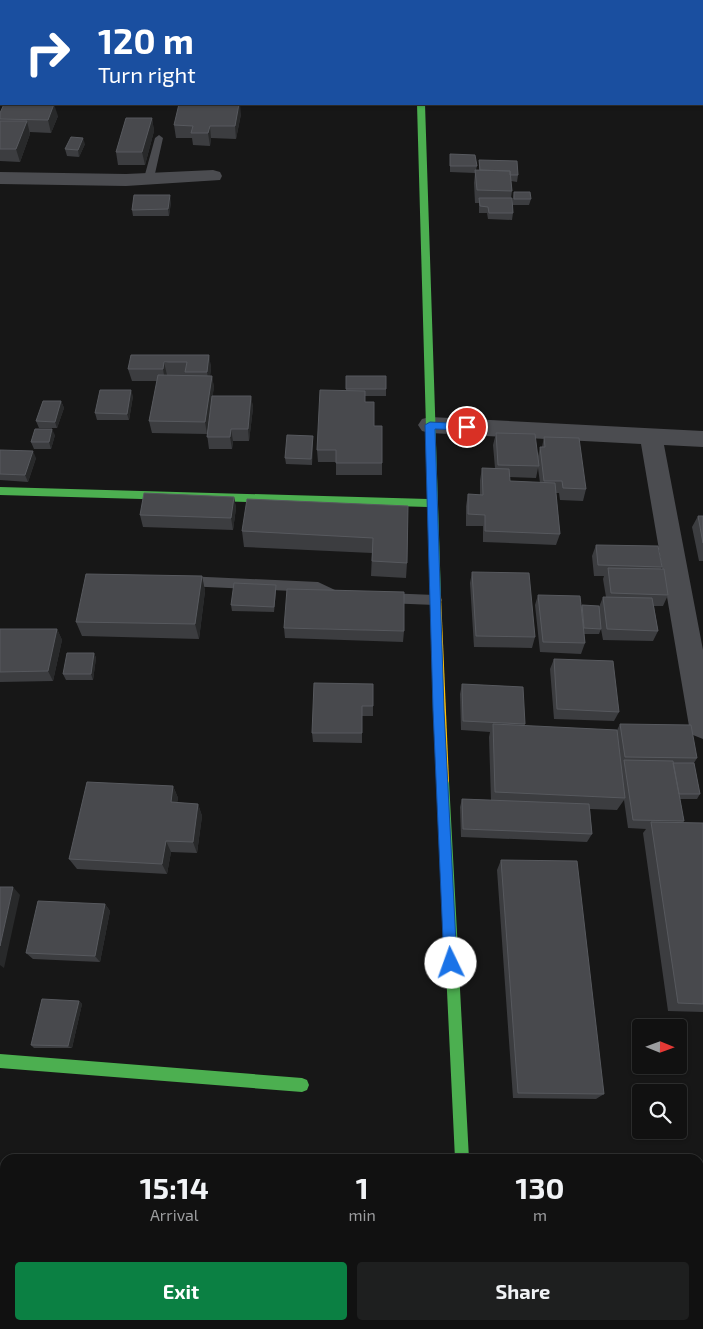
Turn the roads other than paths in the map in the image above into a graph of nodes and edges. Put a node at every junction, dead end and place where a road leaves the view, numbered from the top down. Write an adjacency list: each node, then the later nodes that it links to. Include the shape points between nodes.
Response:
1 (421, 105): 6 (street)
2 (158, 138): 5 (lane)
3 (213, 176): 5 (street)
4 (0, 178): 5 (street)
5 (149, 178)
6 (430, 425): 7 (street); 10 (street)
7 (651, 437): 8 (street); 15 (street)
8 (703, 439)
9 (0, 491): 10 (street)
10 (434, 503): 14 (street)
11 (171, 581): 12 (lane, via 318,587 333,595)
12 (352, 596)
13 (372, 597): 14 (lane)
14 (435, 600): 18 (street)
15 (703, 726)
16 (0, 1061): 17 (street)
17 (302, 1085)
18 (462, 1154)

